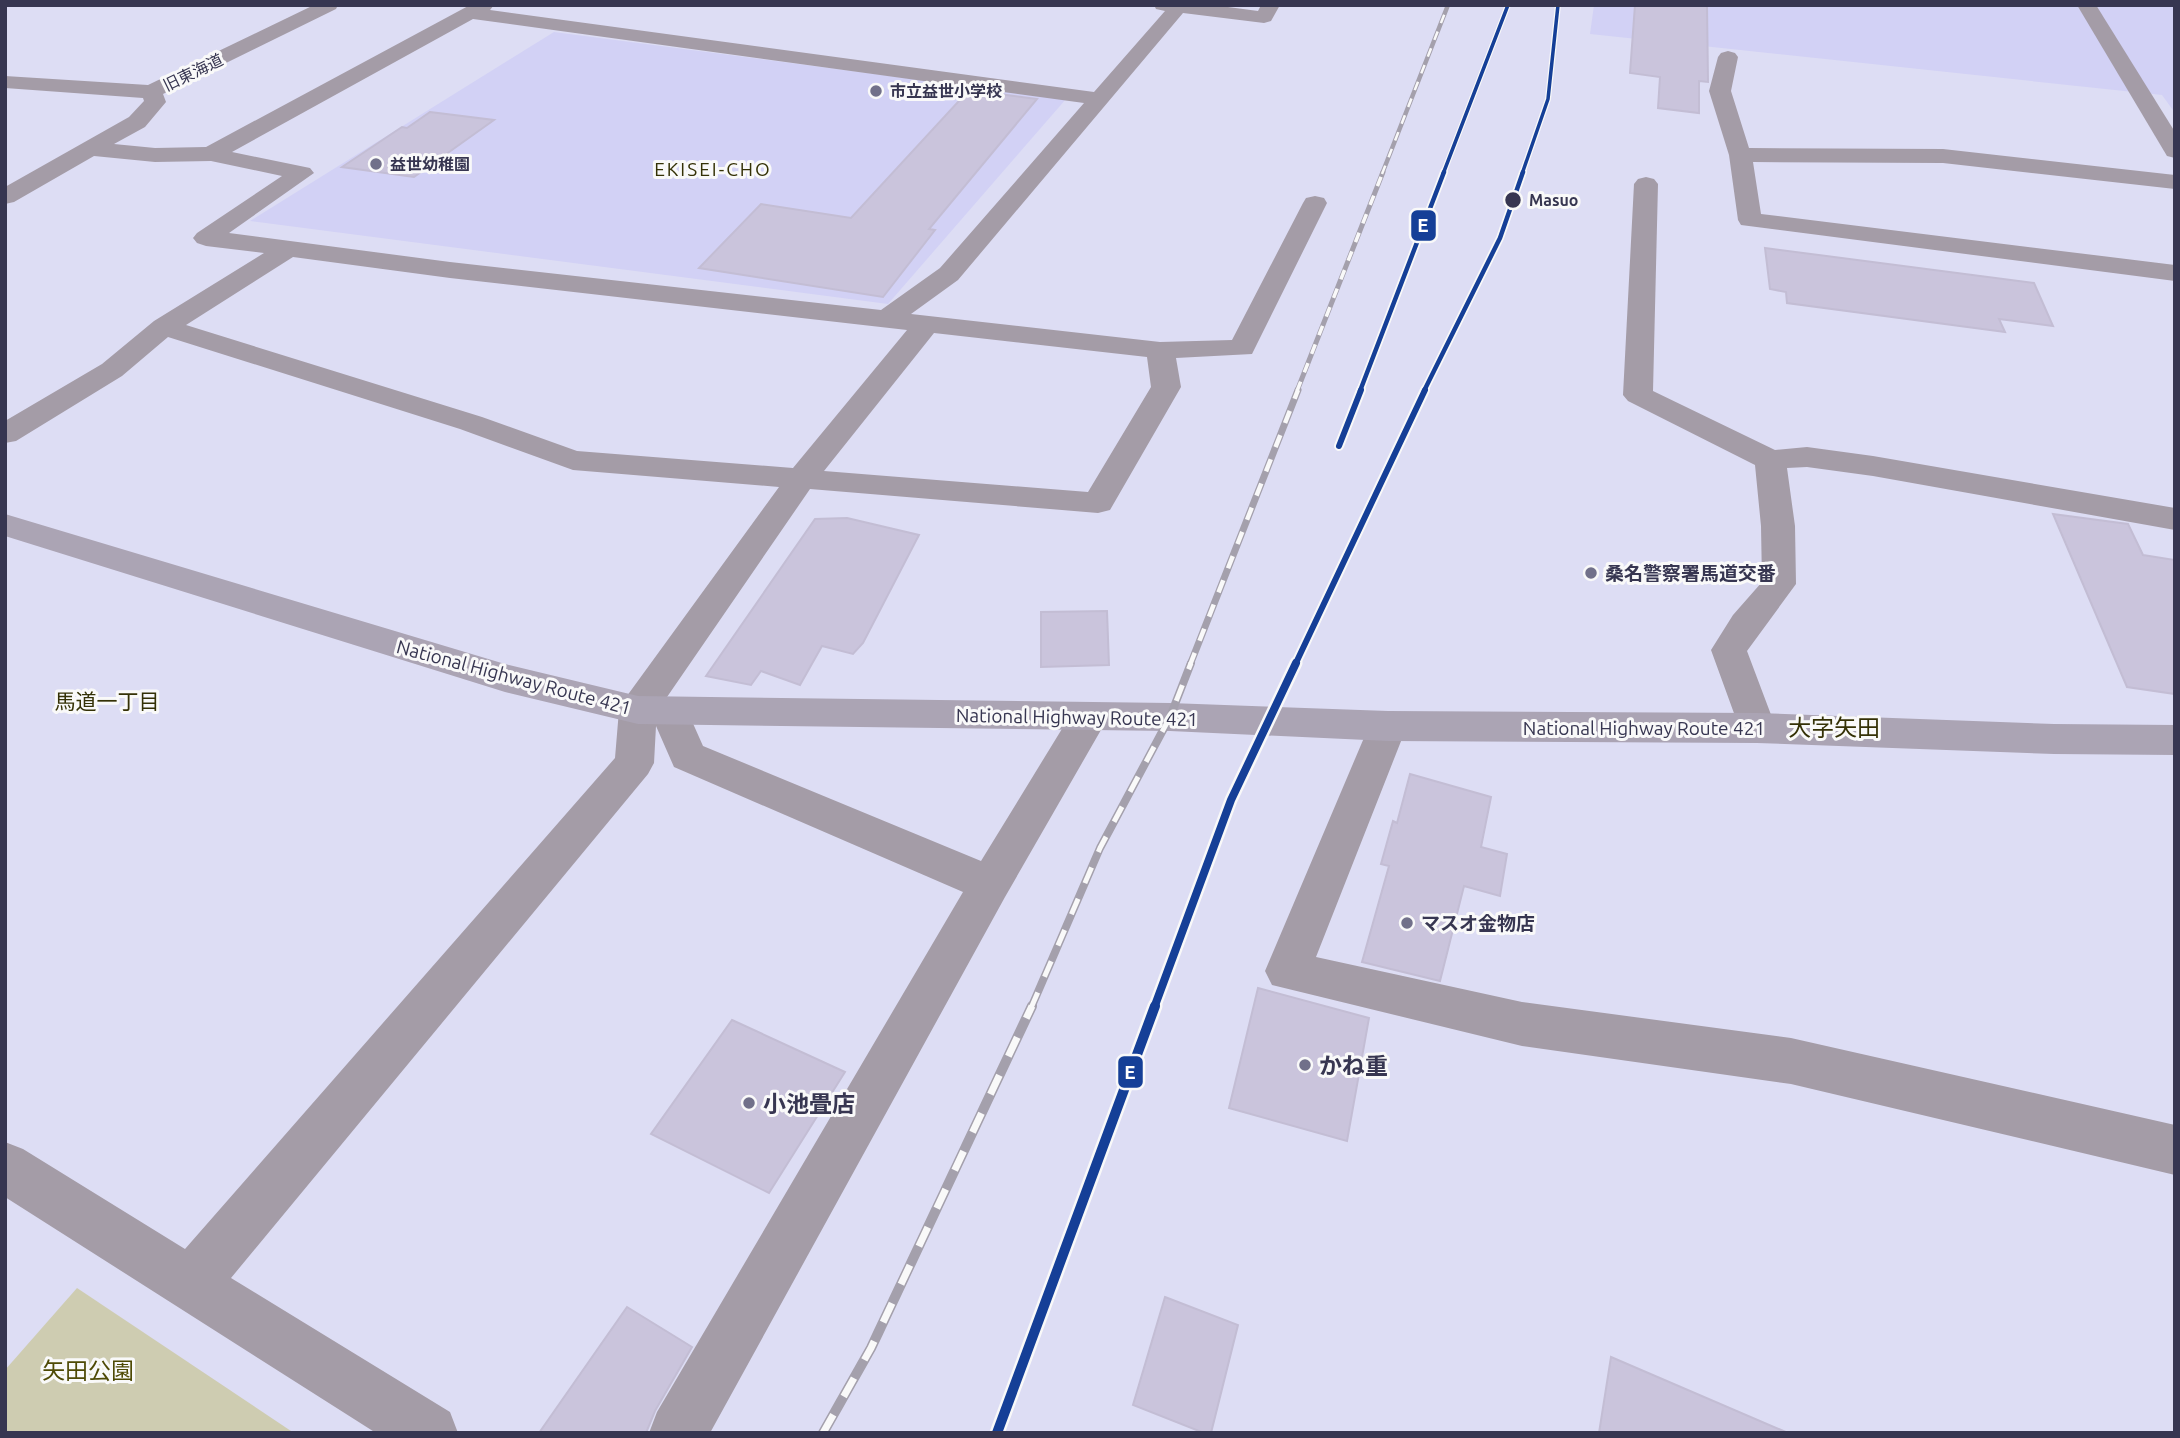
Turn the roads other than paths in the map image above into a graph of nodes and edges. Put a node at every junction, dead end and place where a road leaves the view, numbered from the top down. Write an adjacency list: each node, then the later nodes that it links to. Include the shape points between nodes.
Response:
1 (329, 5): 8 (street, 旧東海道)
2 (1271, 5): 4 (street, via 1264,17)
3 (2086, 5): 10 (street)
4 (1170, 6): 9 (street)
5 (477, 9): 9 (street); 13 (street)
6 (1728, 57): 14 (street, via 1720,91)
7 (5, 82): 8 (street, 旧東海道)
8 (151, 92): 11 (street, via 155,102 137,122)
9 (1099, 99): 21 (street, via 950,274)
10 (2167, 129): 12 (street)
11 (92, 149): 13 (street); 17 (street)
12 (2175, 151)
13 (211, 154): 19 (street, via 302,173 206,238)
14 (1740, 155): 15 (street, via 1943,156); 20 (street, via 1750,220)
15 (2175, 182)
16 (1646, 184): 26 (street, via 1638,395)
17 (5, 197)
18 (1315, 203): 24 (street, via 1242,348)
19 (290, 247): 21 (street, via 450,270); 23 (street)
20 (2175, 273)
21 (888, 318): 22 (street)
22 (928, 322): 24 (street); 27 (street)
23 (164, 327): 25 (street, via 112,370); 27 (street, via 471,423 573,460)
24 (1160, 349): 27 (street, via 1166,387 1098,503)
25 (5, 434)
26 (1770, 460): 28 (street, via 1807,457 1873,466); 33 (street, via 1779,584 1729,650)
27 (800, 480): 30 (street)
28 (2175, 519)
29 (5, 525): 30 (highway, National Highway Route 421, via 505,678)
30 (654, 711): 31 (highway, National Highway Route 421); 35 (street, via 688,757); 38 (street, via 634,763)
31 (1090, 716): 32 (highway, National Highway Route 421); 35 (street)
32 (1388, 726): 33 (highway, National Highway Route 421); 36 (street, via 1288,971 1522,1024 1791,1061)
33 (1757, 728): 34 (highway, National Highway Route 421)
34 (2175, 740)
35 (990, 884): 40 (street)
36 (2175, 1150)
37 (5, 1167): 38 (street)
38 (191, 1284): 39 (street)
39 (429, 1433)
40 (678, 1433)

